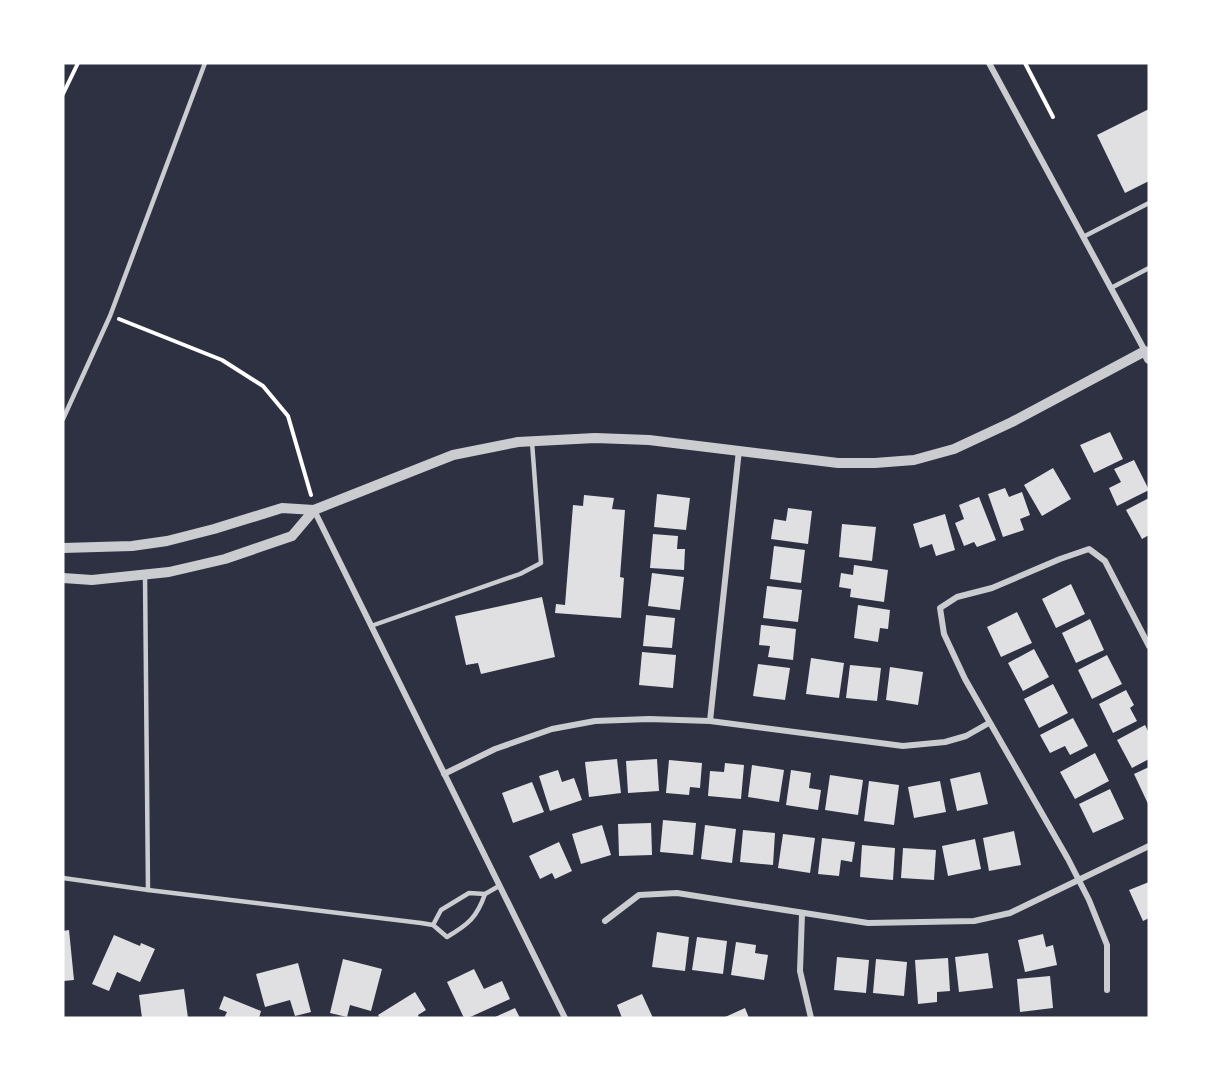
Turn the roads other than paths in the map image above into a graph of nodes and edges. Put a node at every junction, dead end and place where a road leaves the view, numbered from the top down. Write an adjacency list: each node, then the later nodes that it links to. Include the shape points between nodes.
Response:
1 (205, 63): 8 (lane, via 110,315)
2 (989, 63): 4 (street)
3 (1149, 203): 4 (lane)
4 (1083, 237): 6 (street)
5 (1149, 268): 6 (lane)
6 (1111, 288): 7 (street)
7 (1147, 355): 10 (street, via 954,450 914,460 838,463)
8 (63, 419)
9 (532, 442): 10 (street, via 595,438); 11 (street, via 453,455); 15 (lane, via 541,563 520,574)
10 (739, 450): 17 (street)
11 (314, 510): 12 (street, via 282,508 167,541); 13 (street, via 292,536 225,559); 15 (street)
12 (66, 549)
13 (145, 574): 14 (street, via 92,580); 24 (lane)
14 (63, 578)
15 (371, 626): 19 (street)
16 (1149, 645): 18 (street, via 1104,561 1089,549 992,588 957,597 940,608 944,634)
17 (710, 721): 18 (street, via 903,746 945,742); 19 (street, via 595,721 552,729 495,749)
18 (989, 723): 22 (street)
19 (444, 774): 23 (street)
20 (1149, 846): 22 (street)
21 (63, 878): 24 (lane)
22 (1079, 880): 26 (street, via 1011,913 974,921 868,923); 29 (street, via 1107,945)
23 (499, 886): 25 (lane); 30 (street)
24 (148, 890): 28 (lane)
25 (485, 894): 28 (lane, via 469,893 441,910); 28 (lane, via 477,914 466,926 447,937)
26 (802, 914): 27 (street, via 677,893 639,895); 31 (street, via 800,971)
27 (605, 921)
28 (433, 926)
29 (1107, 990)
30 (565, 1018)
31 (811, 1018)

